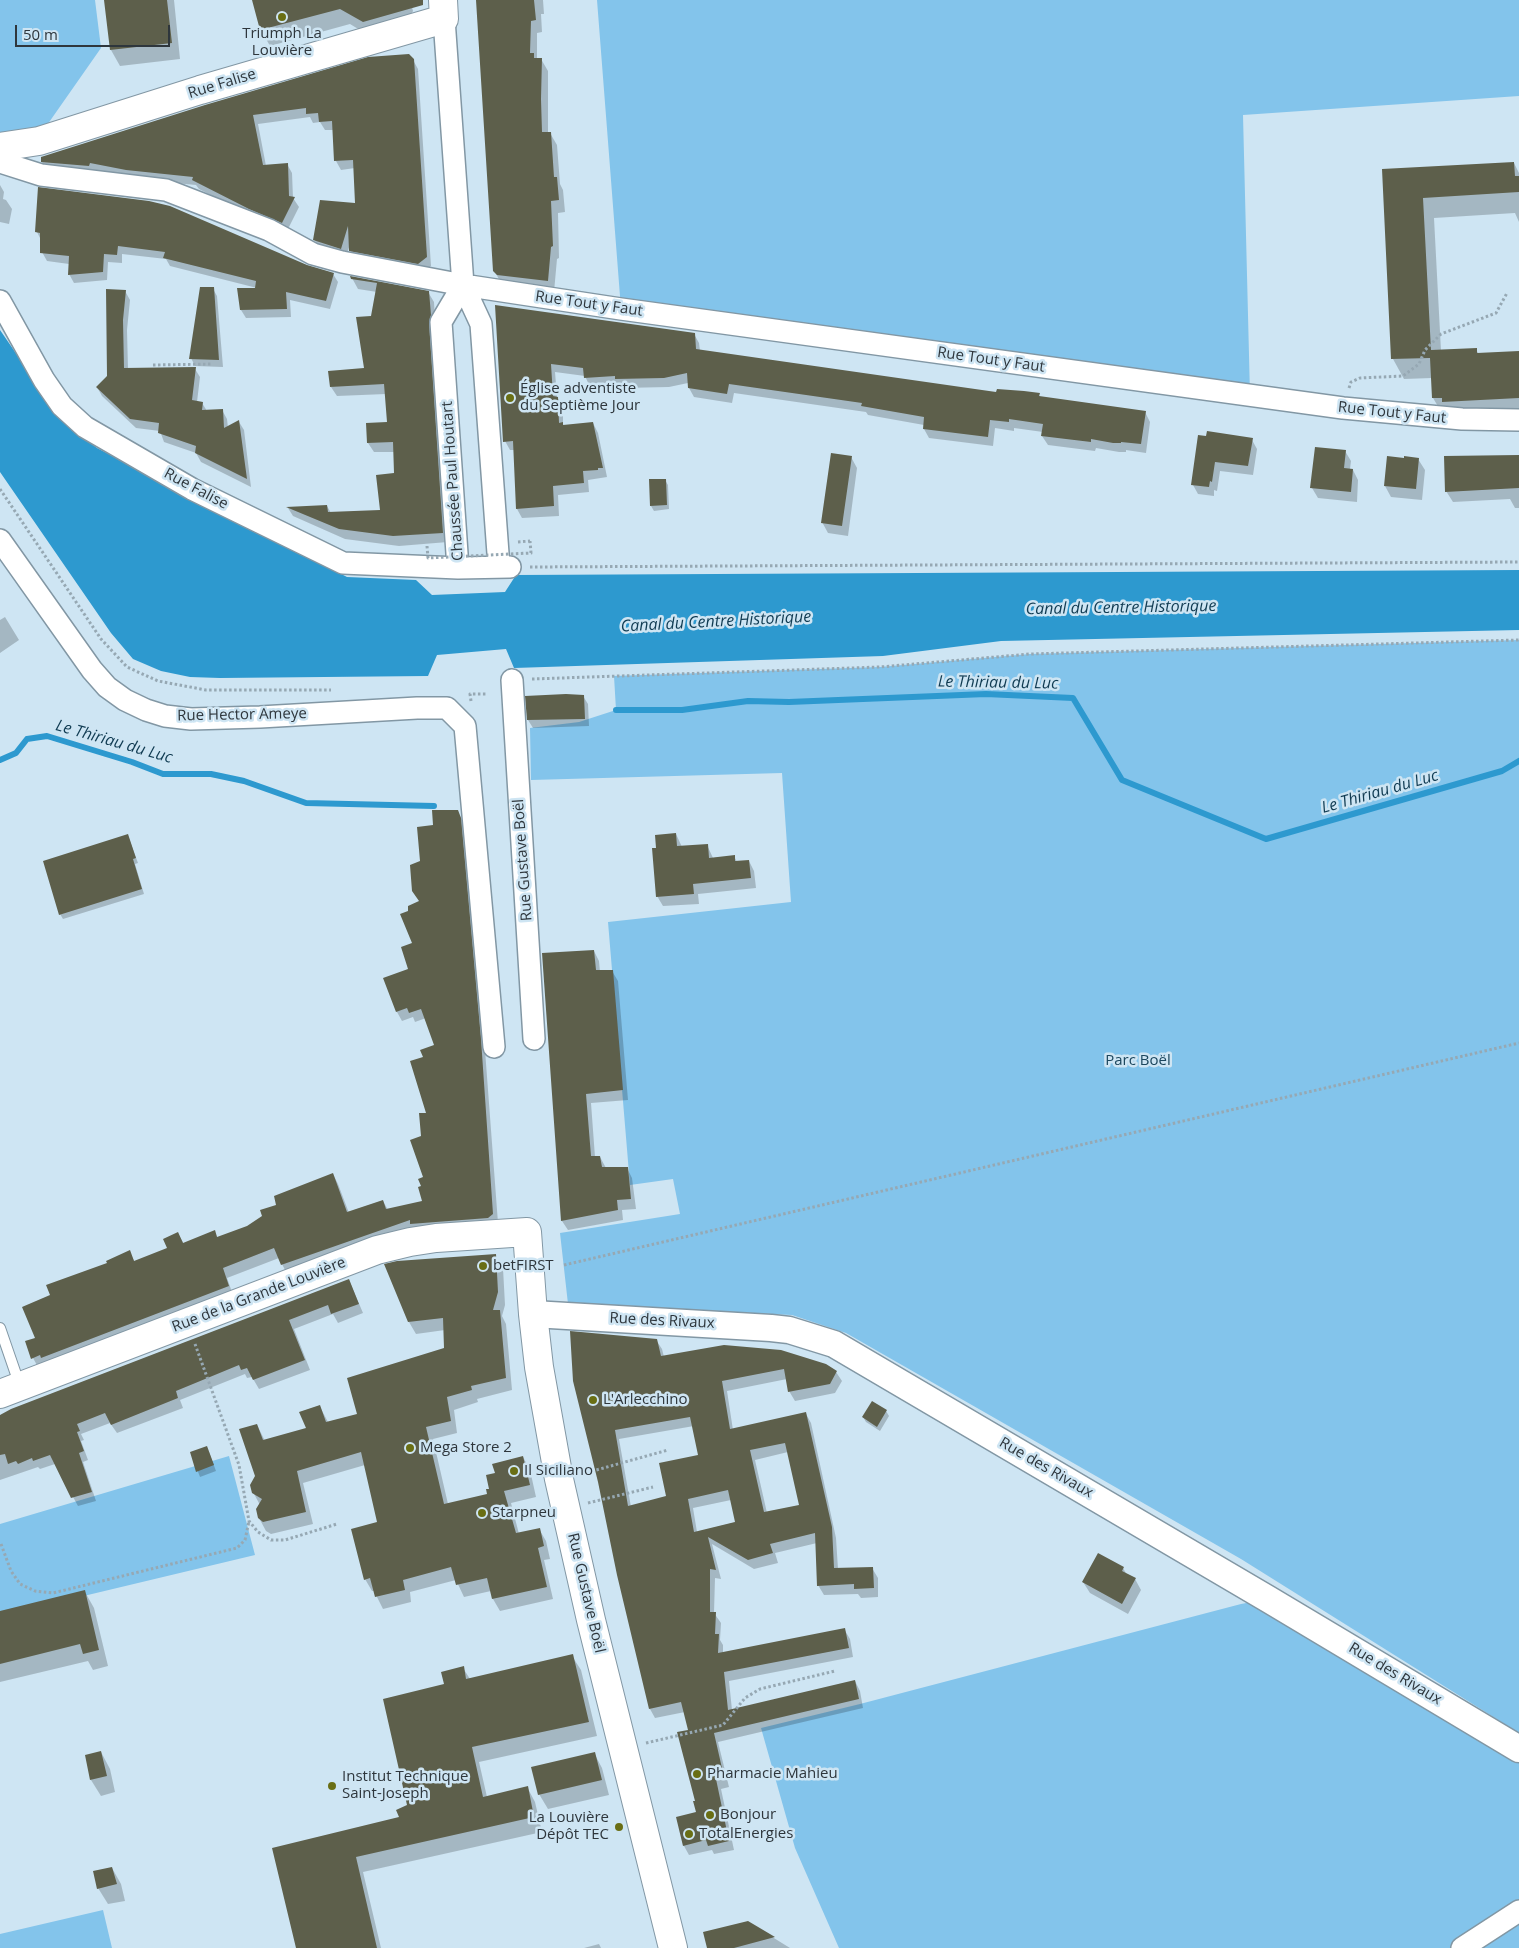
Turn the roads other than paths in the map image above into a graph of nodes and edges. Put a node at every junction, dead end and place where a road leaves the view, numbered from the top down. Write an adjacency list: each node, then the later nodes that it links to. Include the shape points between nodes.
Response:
1 (443, 9): 2 (main road, Rue Falise, via 210,88 39,141); 4 (street)
2 (0, 147)
3 (0, 162): 4 (street, via 41,175 166,190 269,230 313,254)
4 (464, 286): 6 (street, Rue Tout y Faut, via 1343,408 1462,419); 8 (street, Chaussée Paul Houtart, via 441,322); 8 (street, Chaussée Paul Houtart, via 481,324 504,567)
5 (0, 301): 8 (street, Rue Falise, via 44,380 62,406 85,427 192,489 343,562)
6 (1519, 420)
7 (0, 540): 11 (street, Rue Hector Ameye, via 92,670 125,700 146,710 191,719 446,708 465,726)
8 (458, 568)
9 (512, 680): 10 (street, Rue Gustave Boël)
10 (534, 1039)
11 (494, 1047)
12 (527, 1232): 13 (main road, Rue Gustave Boël); 15 (main road, Rue de la Grande Louvière, via 436,1238 378,1250)
13 (533, 1314): 16 (street, Rue des Rivaux, via 770,1328 789,1330 834,1344); 18 (main road, Rue Gustave Boël, via 559,1479)
14 (0, 1328): 15 (lane)
15 (10, 1390)
16 (1519, 1749)
17 (1519, 1911): 19 (street)
18 (673, 1948)
19 (1462, 1948)

